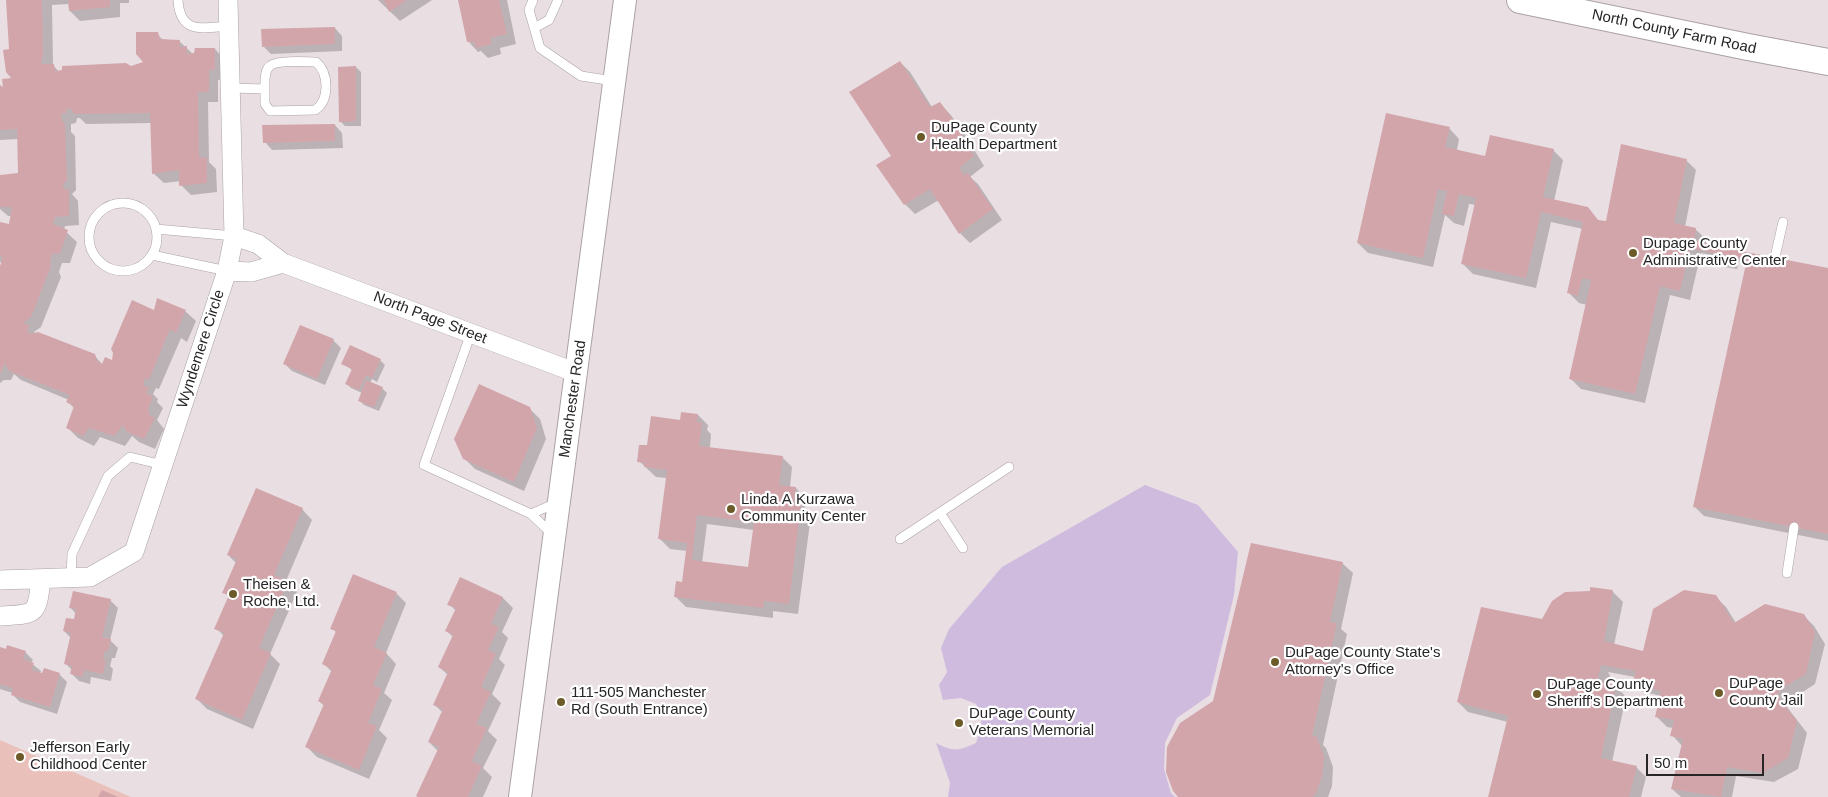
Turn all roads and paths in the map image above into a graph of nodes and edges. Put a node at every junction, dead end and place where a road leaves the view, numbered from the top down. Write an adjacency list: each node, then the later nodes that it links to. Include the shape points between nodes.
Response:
1 (178, 0): 7 (lane, via 179,14 185,23 197,28)
2 (228, 0): 7 (street, Wyndemere Circle)
3 (533, 0): 8 (lane, via 529,10)
4 (558, 0): 8 (lane, via 549,20)
5 (624, 0): 10 (street, Manchester Road)
6 (1520, 0): 9 (main road, North County Farm Road)
7 (229, 26): 11 (street, Wyndemere Circle)
8 (534, 28): 10 (lane, via 540,48 581,76)
9 (1828, 62)
10 (614, 81): 21 (street, Manchester Road)
11 (230, 88): 12 (lane); 15 (street, Wyndemere Circle)
12 (265, 89): 12 (lane, via 266,74 272,64 316,62 325,75 325,97 315,110 270,111 265,104)
13 (1783, 222): 17 (lane)
14 (156, 229): 15 (lane); 16 (lane, via 157,242); 16 (lane, via 150,217 128,203 114,204 102,210 89,233 90,246 96,258 118,272 132,271 144,265)
15 (234, 236): 18 (street, North Page Street, via 258,244); 19 (street, Wyndemere Circle)
16 (152, 255): 19 (lane)
17 (1774, 257)
18 (283, 263): 19 (street, via 251,272); 20 (street, North Page Street)
19 (227, 272): 22 (street, Wyndemere Circle)
20 (471, 334): 21 (street, North Page Street); 26 (lane, via 424,465)
21 (576, 373): 24 (street, Manchester Road)
22 (163, 465): 32 (street, Wyndemere Circle, via 134,552 90,577); 32 (lane, via 130,457 108,476 72,554)
23 (1009, 466): 25 (lane)
24 (559, 500): 26 (lane); 28 (street, Manchester Road)
25 (940, 513): 29 (lane); 30 (lane)
26 (531, 514): 28 (lane)
27 (1794, 527): 31 (lane)
28 (555, 536): 36 (street, Manchester Road)
29 (900, 539)
30 (963, 548)
31 (1787, 574)
32 (72, 578): 33 (street, Wyndemere Circle)
33 (41, 579): 34 (street, Wyndemere Circle); 35 (street, via 39,598 33,610 28,614)
34 (0, 580)
35 (0, 616)
36 (520, 797)

